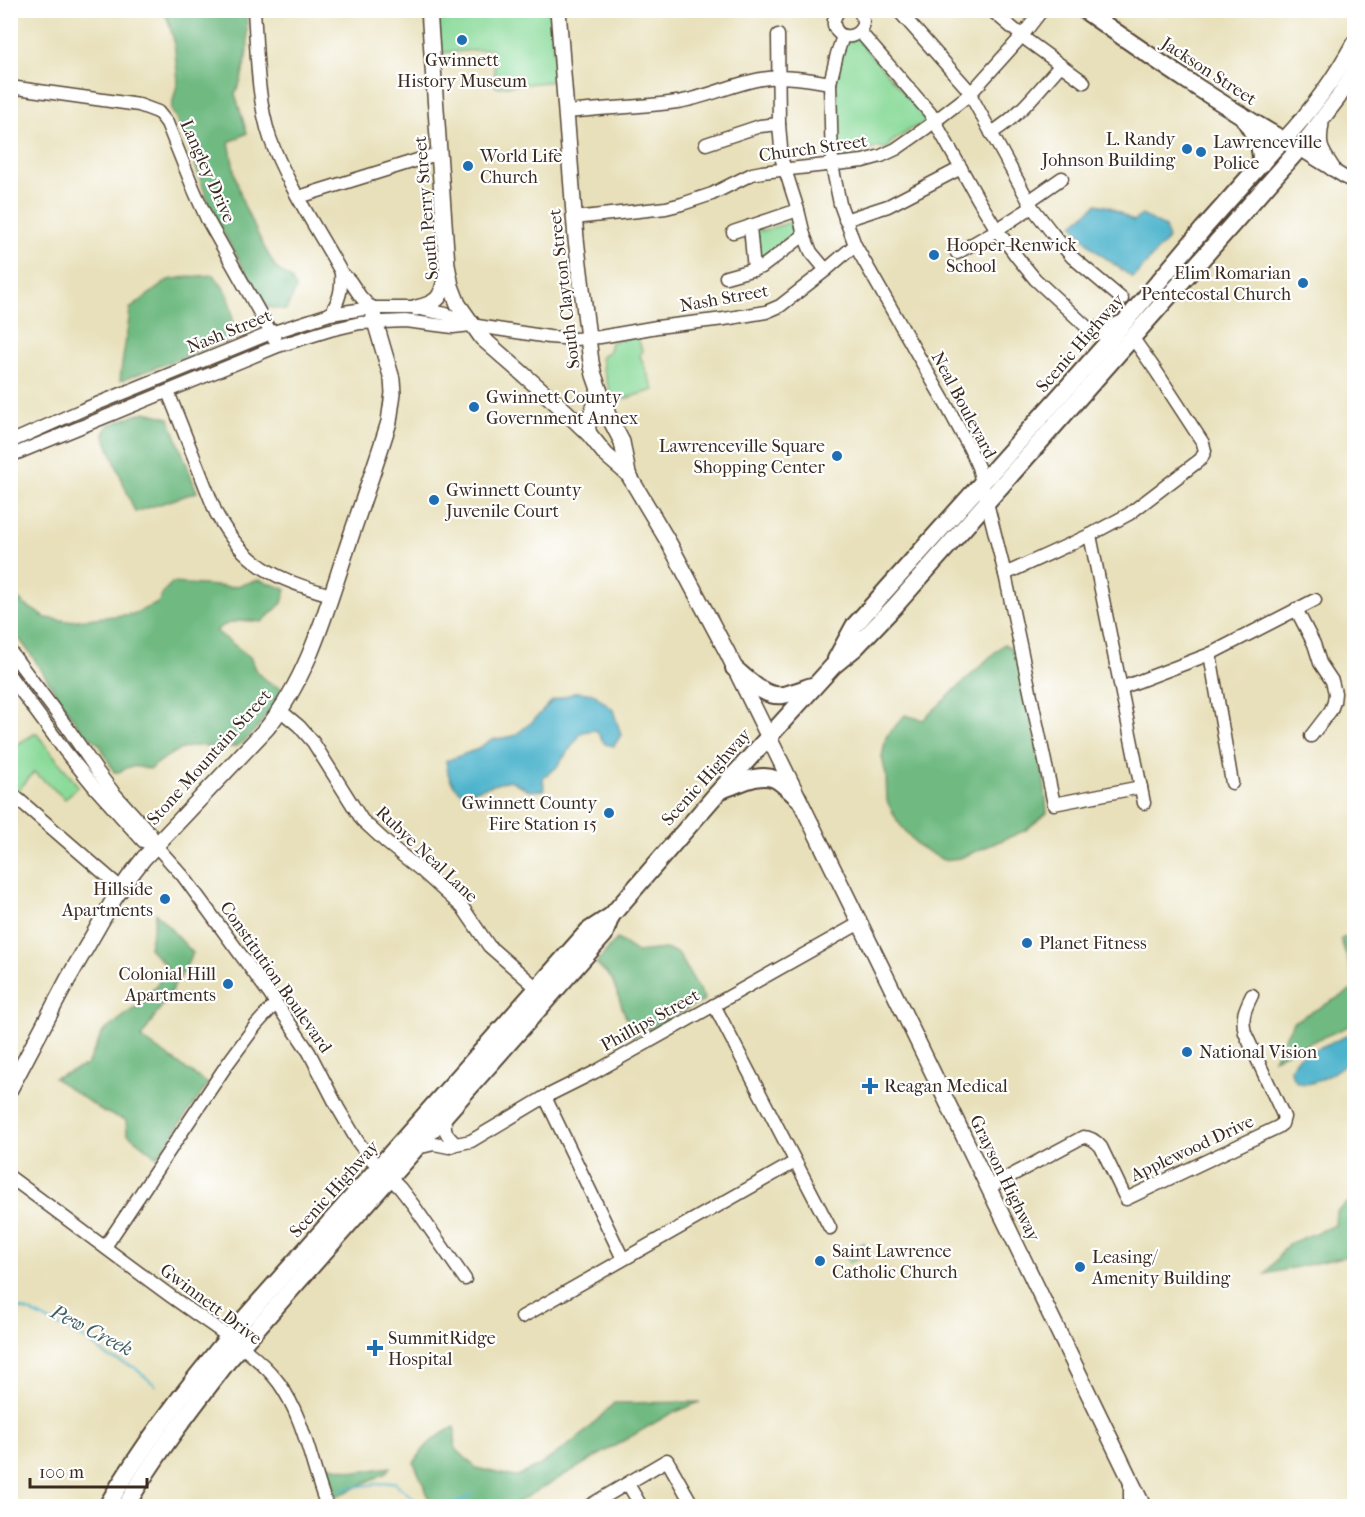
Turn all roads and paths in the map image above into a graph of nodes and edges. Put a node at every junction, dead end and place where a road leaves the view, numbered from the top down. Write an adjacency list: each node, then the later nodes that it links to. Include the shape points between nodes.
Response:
1 (254, 10): 39 (street, via 265,118 282,168)
2 (429, 10): 31 (main road, South Perry Street)
3 (558, 10): 22 (main road, South Clayton Street)
4 (898, 10): 21 (street)
5 (991, 10): 13 (street)
6 (1042, 10): 13 (street, Church Street)
7 (1084, 10): 23 (highway, Jackson Street)
8 (838, 11): 12 (street, via 834,25)
9 (859, 11): 10 (street, via 863,19)
10 (860, 32): 12 (street); 24 (street)
11 (778, 35): 17 (street)
12 (843, 36): 19 (street, Neal Boulevard)
13 (1022, 36): 15 (street); 21 (street, Church Street)
14 (1354, 43): 28 (main road, Scenic Highway, via 1318,99)
15 (1060, 66): 18 (street); 27 (street, via 1016,114)
16 (1354, 72): 25 (main road, Scenic Highway)
17 (779, 77): 19 (street); 22 (street, via 750,81 679,102); 26 (street)
18 (1084, 82)
19 (830, 83): 33 (street, Neal Boulevard)
20 (10, 87): 62 (street, Langley Drive, via 158,111 167,123 207,219)
21 (970, 94): 24 (street, Church Street); 27 (street)
22 (566, 112): 42 (main road, South Clayton Street)
23 (1243, 117): 28 (highway, Jackson Street); 32 (highway, via 1259,143)
24 (936, 121): 33 (street, Church Street, via 881,156); 34 (street)
25 (1321, 121): 30 (main road, Scenic Highway); 35 (main road, via 1319,147)
26 (779, 124): 29 (street, via 760,126); 36 (street)
27 (991, 133): 40 (street)
28 (1284, 140): 30 (highway, Jackson Street); 32 (highway, Scenic Highway)
29 (706, 144)
30 (1299, 149): 35 (street); 61 (highway, Scenic Highway)
31 (440, 153): 39 (street); 50 (main road, South Perry Street)
32 (1261, 164): 61 (highway, Scenic Highway, via 1203,229)
33 (832, 165): 36 (street, Church Street); 43 (street, Neal Boulevard)
34 (961, 168): 43 (street, via 888,206); 45 (street)
35 (1332, 168): 38 (street)
36 (785, 169): 41 (street); 42 (street, Church Street, via 752,174 712,194 666,208)
37 (1062, 178): 40 (street)
38 (1354, 183)
39 (299, 197): 53 (street)
40 (1030, 204): 45 (street); 55 (street, via 1072,257)
41 (798, 210): 44 (street); 47 (street)
42 (574, 218): 63 (main road, South Clayton Street)
43 (845, 220): 48 (street, Neal Boulevard)
44 (750, 226): 46 (street); 51 (street)
45 (997, 230): 49 (street); 60 (street, via 1035,279)
46 (733, 231)
47 (804, 235): 51 (street); 52 (street, via 811,252)
48 (855, 244): 52 (street, Nash Street); 72 (street, Neal Boulevard, via 970,449)
49 (957, 253)
50 (447, 265): 56 (main road, via 438,299); 59 (main road, South Perry Street, via 458,304)
51 (754, 270): 54 (street)
52 (826, 270): 63 (street, Nash Street, via 780,306 766,312)
53 (341, 272): 57 (street, via 340,298); 58 (street)
54 (726, 278)
55 (1122, 299)
56 (416, 308): 58 (street, Nash Street); 59 (street, Nash Street, via 446,314)
57 (330, 314): 58 (street, Nash Street); 62 (street, Nash Street)
58 (373, 315): 59 (street, Nash Street, via 453,327); 64 (street, Nash Street, via 360,323); 76 (main road, Stone Mountain Street, via 392,379 392,408)
59 (471, 325): 63 (street, Nash Street, via 549,337); 68 (main road, South Perry Street)
60 (1090, 330): 61 (highway); 65 (highway, via 1097,342)
61 (1128, 330): 65 (highway, Scenic Highway); 73 (highway, Scenic Highway); 74 (street, via 1205,451 1202,459 1143,504)
62 (271, 333): 64 (street, Langley Drive); 69 (street, Nash Street)
63 (588, 338): 66 (main road, South Clayton Street)
64 (278, 346): 67 (street, Nash Street)
65 (1097, 354): 72 (highway, Scenic Highway)
66 (599, 390): 68 (main road, via 587,423); 71 (main road, South Clayton Street, via 622,442)
67 (168, 392): 70 (street, Nash Street); 76 (street, via 216,513 240,550 287,581)
68 (589, 434): 71 (main road, South Perry Street)
69 (10, 442)
70 (10, 456)
71 (628, 474): 82 (main road, South Clayton Street)
72 (982, 485): 73 (street, Neal Boulevard); 81 (highway, Scenic Highway, via 854,626)
73 (986, 504): 75 (street, Neal Boulevard); 81 (highway, Scenic Highway, via 868,635)
74 (1090, 535): 75 (street); 86 (street)
75 (1005, 574): 92 (street, Neal Boulevard, via 1054,804)
76 (332, 595): 88 (main road, Stone Mountain Street, via 302,673)
77 (1315, 600): 78 (street)
78 (1296, 609): 80 (street); 89 (street, via 1335,693 1331,710)
79 (10, 651): 97 (street, Constitution Boulevard)
80 (1210, 654): 86 (street); 91 (street)
81 (832, 666): 84 (highway, Scenic Highway)
82 (734, 668): 84 (highway, via 772,695); 90 (main road, South Clayton Street)
83 (10, 676): 97 (street, Constitution Boulevard, via 96,789 143,841)
84 (816, 685): 90 (highway, Scenic Highway)
85 (1354, 685): 87 (street)
86 (1121, 688): 92 (street)
87 (1354, 693)
88 (281, 711): 97 (main road, Stone Mountain Street); 100 (street, Rubye Neal Lane, via 313,742 362,820 463,908 489,946)
89 (1311, 736)
90 (768, 738): 93 (highway, Scenic Highway); 95 (main road, Grayson Highway)
91 (1232, 783)
92 (1141, 788): 96 (street)
93 (720, 790): 95 (highway, via 765,777 776,780); 100 (highway, Scenic Highway, via 611,916 604,935)
94 (10, 792): 98 (street)
95 (798, 798): 99 (main road, Grayson Highway)
96 (1144, 803)
97 (156, 846): 98 (main road, Stone Mountain Street); 102 (street, Constitution Boulevard, via 183,876)
98 (121, 888): 104 (main road, Stone Mountain Street)
99 (860, 923): 103 (street, Phillips Street); 112 (main road, Grayson Highway)
100 (543, 993): 106 (highway, Scenic Highway); 110 (highway, Scenic Highway)
101 (1252, 995): 112 (street, Applewood Drive, via 1242,1022 1284,1117 1278,1127 1126,1199 1101,1146 1087,1137)
102 (276, 1003): 110 (street, Constitution Boulevard, via 309,1052 353,1134); 114 (street, via 228,1063)
103 (714, 1005): 105 (street, Phillips Street); 109 (street)
104 (10, 1089)
105 (545, 1097): 107 (street, Phillips Street, via 471,1141); 115 (street)
106 (445, 1116): 107 (street, via 444,1129); 108 (highway, Scenic Highway)
107 (456, 1144): 108 (street, Phillips Street)
108 (417, 1148): 110 (highway, Scenic Highway)
109 (795, 1162): 113 (street); 115 (street)
110 (384, 1173): 116 (street, Constitution Boulevard, via 414,1206); 118 (highway, Scenic Highway)
111 (10, 1178): 114 (street, Gwinnett Drive)
112 (988, 1188): 119 (main road, Grayson Highway)
113 (831, 1228)
114 (105, 1247): 118 (street, Gwinnett Drive)
115 (622, 1259): 117 (street)
116 (465, 1279)
117 (522, 1317)
118 (234, 1342): 121 (highway, Scenic Highway, via 189,1384); 122 (highway, Scenic Highway, via 137,1487); 123 (street, Gwinnett Drive, via 269,1372 289,1400)
119 (1130, 1479): 127 (street); 128 (main road, Grayson Highway)
120 (628, 1484): 124 (street); 125 (street); 126 (street, via 667,1460)
121 (107, 1506)
122 (133, 1506)
123 (327, 1506)
124 (589, 1506)
125 (641, 1506)
126 (693, 1506)
127 (1130, 1506)
128 (1143, 1506)

